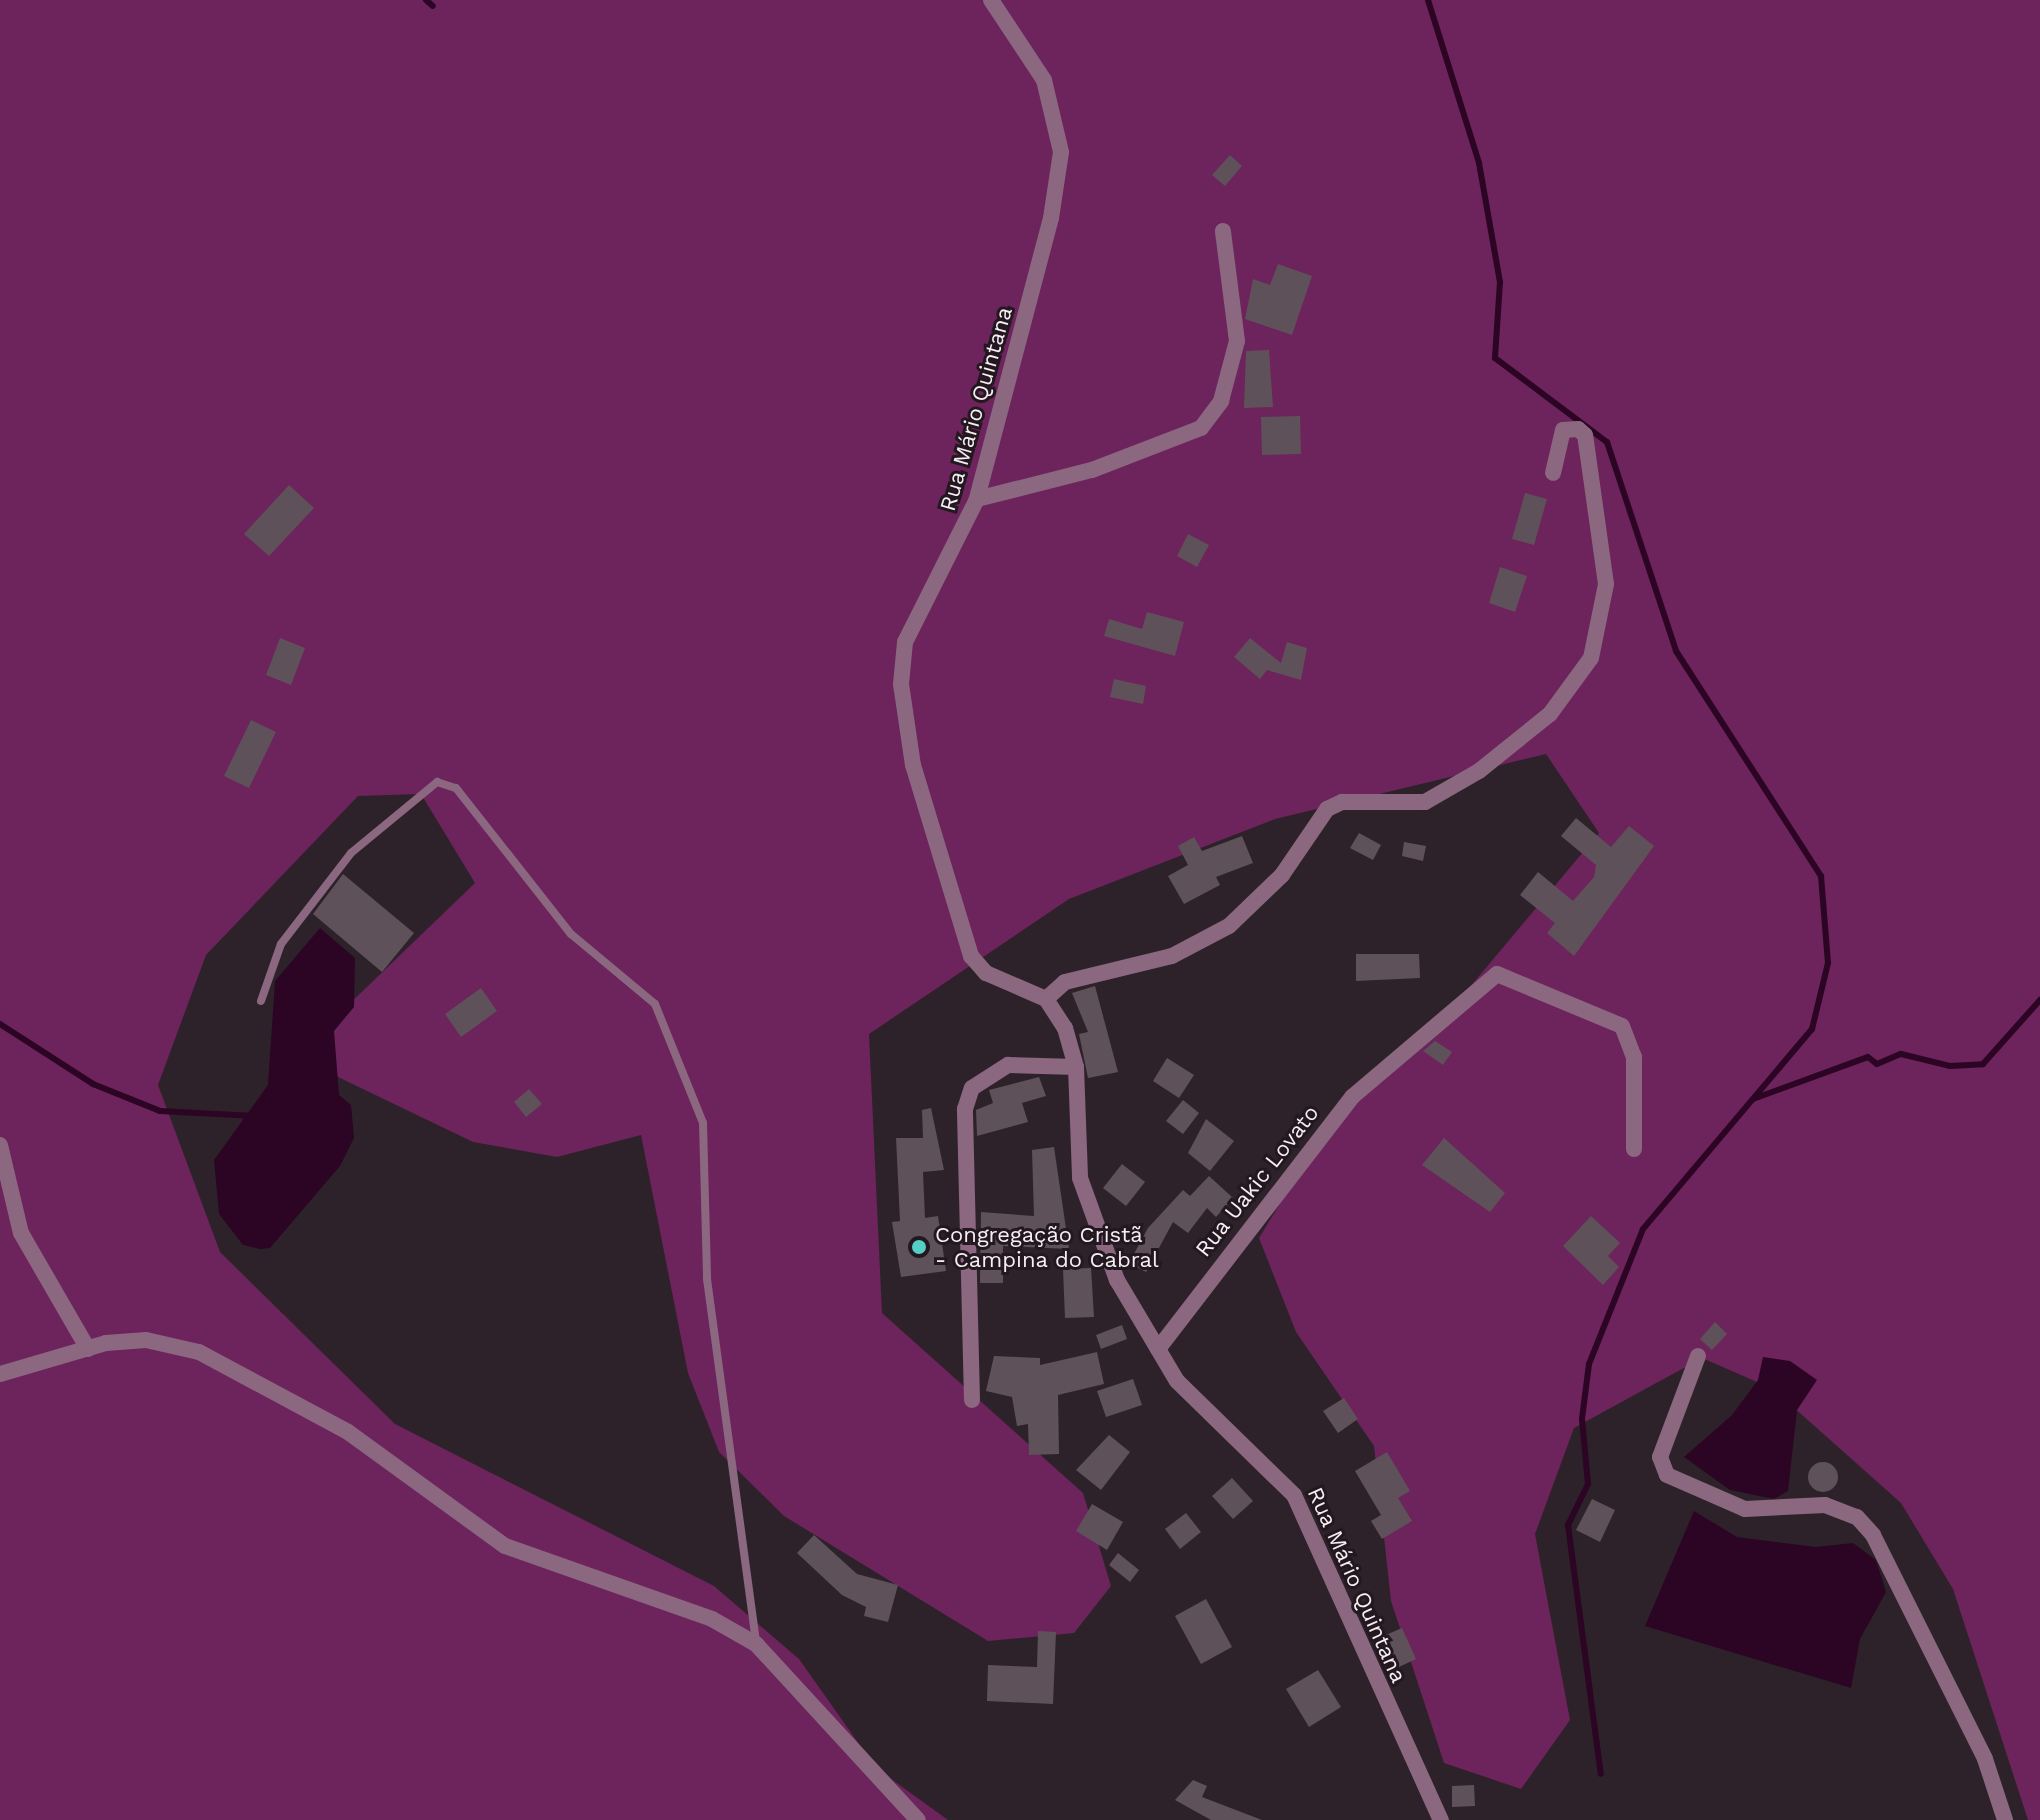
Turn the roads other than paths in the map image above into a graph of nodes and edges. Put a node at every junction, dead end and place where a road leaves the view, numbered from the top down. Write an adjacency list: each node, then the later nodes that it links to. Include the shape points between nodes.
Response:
1 (991, 0): 4 (street, Rua Mário Quintana, via 1044,80 1061,152 1051,218)
2 (1223, 231): 4 (street, via 1237,341 1221,401 1201,428 1092,470)
3 (1553, 473): 5 (street, via 1563,430 1578,429 1585,435 1606,584 1591,658 1550,714 1479,771 1425,802 1342,802 1327,809 1273,885 1229,926 1172,956 1065,982)
4 (977, 499): 5 (street, Rua Mário Quintana, via 905,642 901,684 913,765 971,956 986,973)
5 (1046, 999): 7 (street, Rua Mário Quintana)
6 (261, 1001): 15 (lane, via 281,944 351,853 437,782 456,788 571,934 655,1004 703,1123 707,1279)
7 (1076, 1067): 11 (street, Rua Mário Quintana, via 1088,1213); 14 (street, via 1008,1065 979,1081 965,1109)
8 (0, 1145): 10 (street, via 21,1233)
9 (1634, 1149): 11 (street, Rua Uakic Lovato, via 1634,1057 1622,1026 1497,974 1392,1056 1333,1117)
10 (88, 1349): 13 (street); 15 (street, via 146,1340 199,1352 348,1432 505,1546 712,1619)
11 (1158, 1349): 17 (street, Rua Mário Quintana, via 1198,1405 1294,1495)
12 (1698, 1356): 18 (street, via 1660,1457 1667,1475 1745,1509 1825,1505 1857,1517 1873,1535 1985,1759)
13 (0, 1374)
14 (972, 1400)
15 (756, 1644): 16 (street)
16 (918, 1820)
17 (1441, 1820)
18 (2005, 1820)

